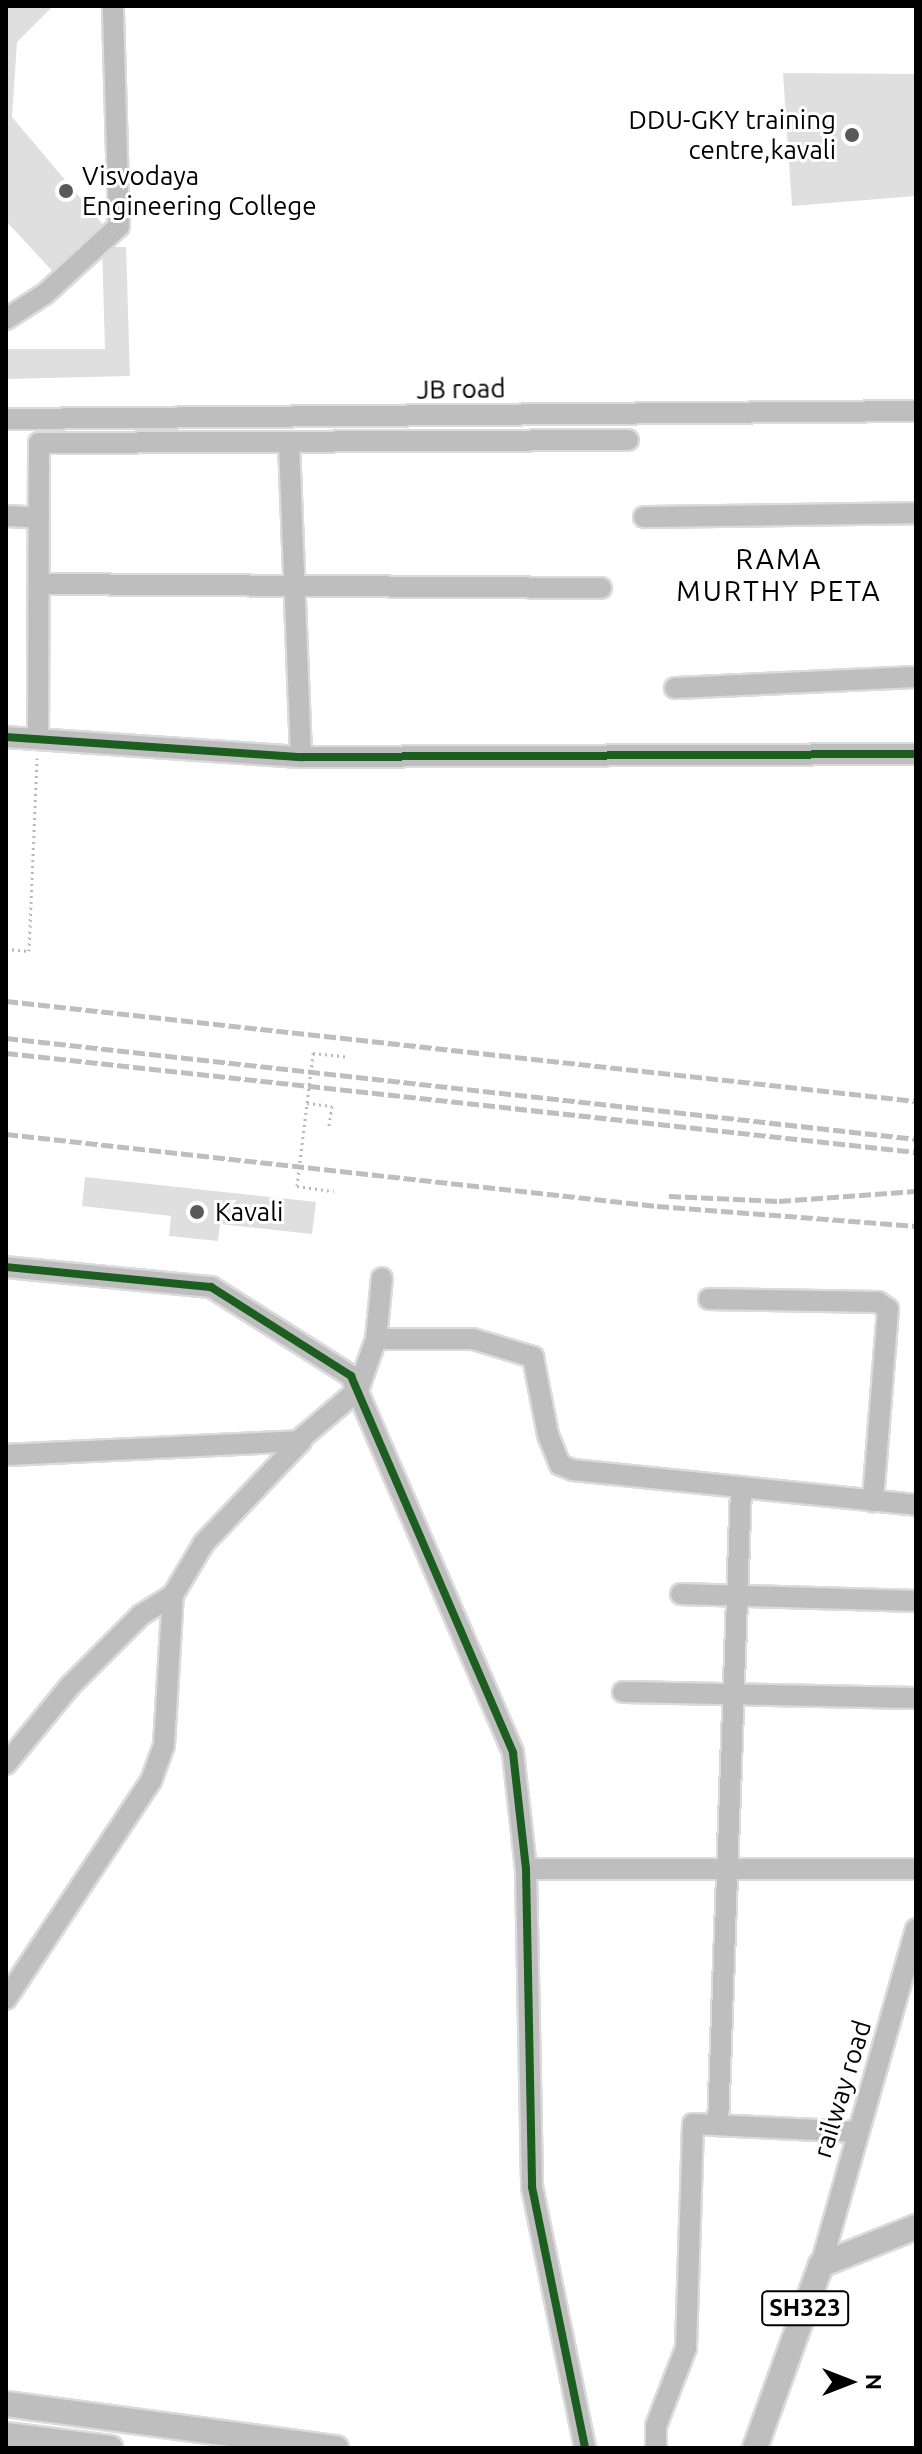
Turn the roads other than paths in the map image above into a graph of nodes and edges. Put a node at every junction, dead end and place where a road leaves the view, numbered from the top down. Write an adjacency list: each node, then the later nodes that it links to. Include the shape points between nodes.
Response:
1 (113, 6): 2 (street, via 119,226 45,294)
2 (6, 319)
3 (916, 411): 4 (street, JB road)
4 (6, 419)
5 (628, 440): 6 (street)
6 (289, 443): 10 (street, via 39,443); 12 (street)
7 (916, 513): 9 (street)
8 (6, 516): 10 (street)
9 (644, 517)
10 (39, 518): 11 (street)
11 (39, 584): 12 (street); 17 (street)
12 (295, 588): 13 (street); 19 (street)
13 (601, 588)
14 (916, 677): 15 (street)
15 (675, 688)
16 (6, 737): 17 (street)
17 (38, 738): 19 (street)
18 (916, 754): 19 (street)
19 (301, 757)
20 (6, 1267): 24 (street, via 211,1287 351,1376)
21 (382, 1278): 23 (street)
22 (709, 1299): 28 (street, via 878,1302 888,1309)
23 (376, 1339): 24 (street); 27 (street, via 473,1339 533,1357 548,1435 560,1465)
24 (358, 1390): 25 (street); 39 (street, via 513,1753)
25 (315, 1427): 26 (street, via 282,1446); 31 (street, via 204,1543)
26 (6, 1455)
27 (741, 1489): 28 (street); 32 (street)
28 (873, 1501): 29 (street)
29 (916, 1505)
30 (681, 1594): 32 (street)
31 (173, 1595): 37 (street, via 141,1615 70,1686); 43 (street, via 164,1745 151,1781)
32 (742, 1596): 33 (street); 34 (street)
33 (916, 1601)
34 (737, 1691): 35 (street); 36 (street); 38 (street)
35 (623, 1692)
36 (916, 1698)
37 (6, 1764)
38 (731, 1864): 39 (street); 40 (street); 44 (street)
39 (526, 1869): 52 (street, via 532,2187)
40 (916, 1869)
41 (916, 1929): 42 (street, railway road)
42 (911, 1970): 45 (street, railway road)
43 (6, 1999)
44 (718, 2125): 45 (street); 53 (street, via 693,2124 686,2348 656,2426)
45 (854, 2132): 47 (street, railway road)
46 (916, 2227): 47 (main road, SH323)
47 (821, 2265): 54 (main road, SH323)
48 (6, 2404): 51 (main road)
49 (6, 2435): 50 (main road)
50 (110, 2448)
51 (333, 2448)
52 (585, 2448)
53 (656, 2448)
54 (755, 2448)

